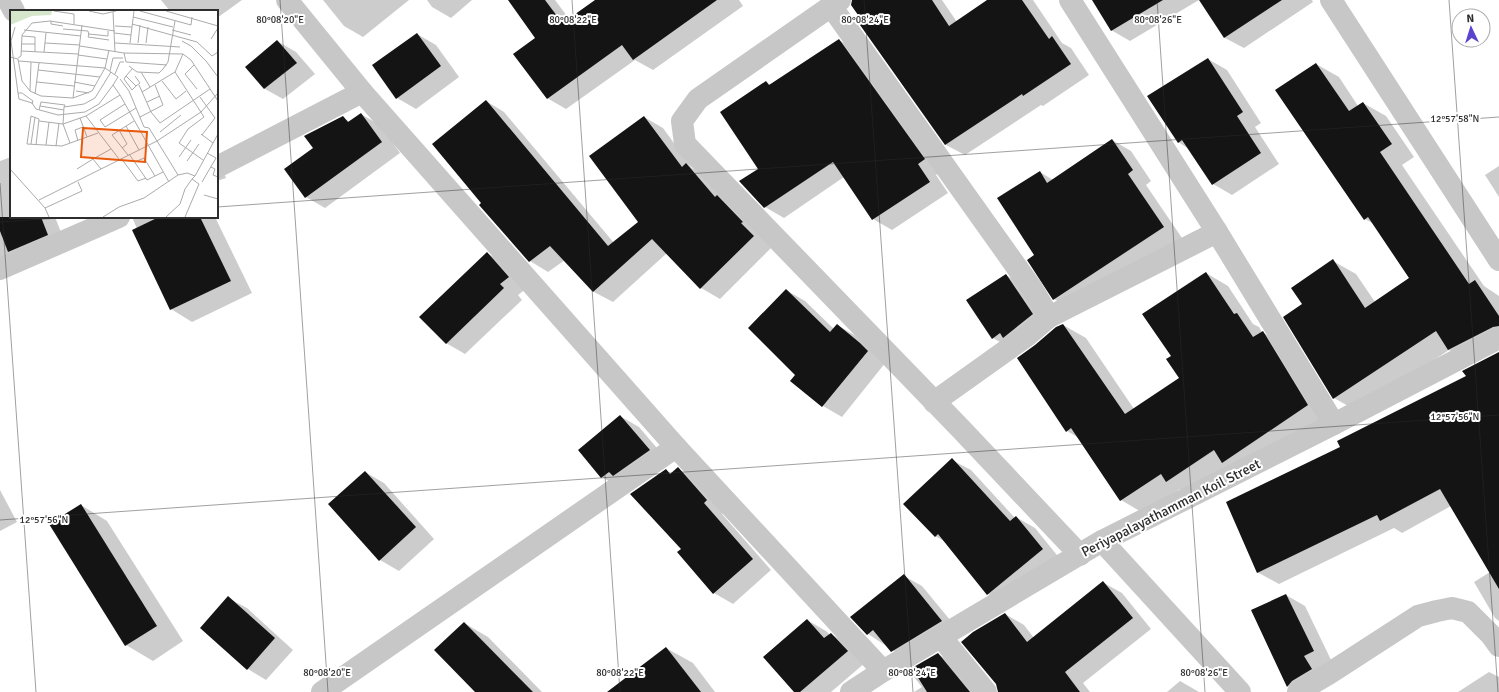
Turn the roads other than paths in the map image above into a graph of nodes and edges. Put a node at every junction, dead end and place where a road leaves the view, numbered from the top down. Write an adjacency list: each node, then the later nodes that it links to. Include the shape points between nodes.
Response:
1 (8, 0): 6 (street)
2 (287, 0): 7 (street)
3 (1070, 0): 10 (street)
4 (1331, 0): 11 (street)
5 (836, 3): 13 (street); 15 (street, via 698,99 682,121 685,144)
6 (13, 10)
7 (362, 92): 8 (street); 17 (street)
8 (218, 166)
9 (117, 218): 12 (street)
10 (1217, 232): 13 (street); 16 (street)
11 (1499, 260)
12 (0, 268)
13 (1049, 317): 15 (street, via 1028,336)
14 (1499, 338): 16 (street, Periyapalayathamman Koil Street)
15 (934, 402): 19 (street)
16 (1334, 424): 18 (street, Periyapalayathamman Koil Street)
17 (676, 447): 22 (street); 23 (street)
18 (1102, 541): 19 (street, Periyapalayathamman Koil Street); 26 (street)
19 (1080, 555): 20 (street, Periyapalayathamman Koil Street)
20 (940, 637): 22 (street, Periyapalayathamman Koil Street); 25 (street)
21 (1499, 646): 27 (street, via 1468,612 1452,608 1437,611 1418,616)
22 (883, 671): 24 (street, Periyapalayathamman Koil Street)
23 (322, 692)
24 (851, 692)
25 (986, 692)
26 (1240, 692)
27 (1298, 692)

